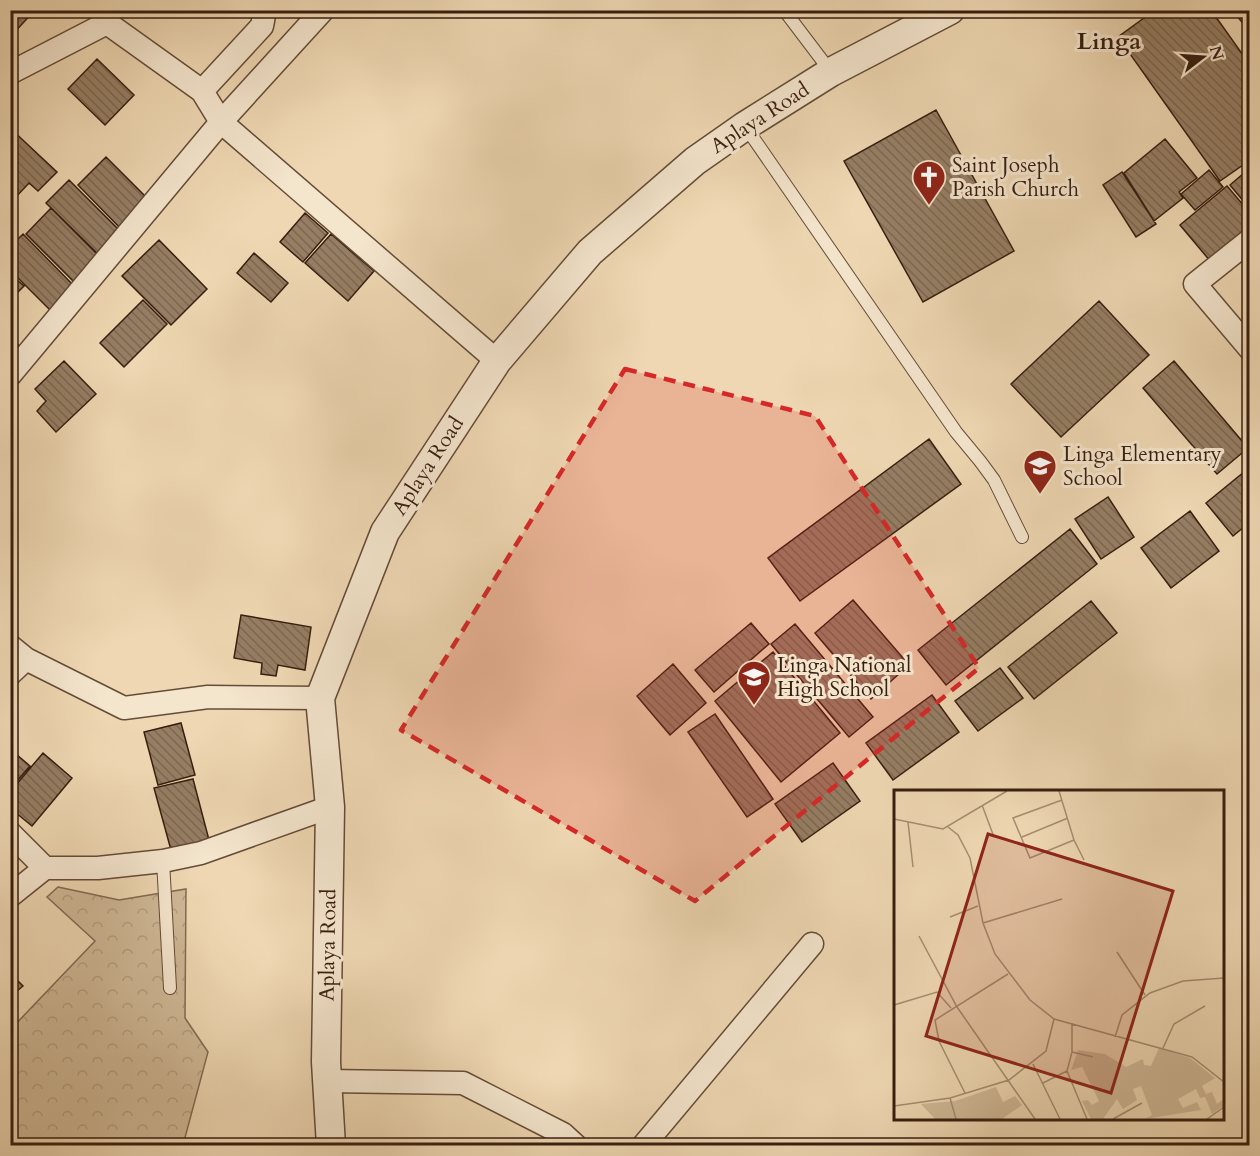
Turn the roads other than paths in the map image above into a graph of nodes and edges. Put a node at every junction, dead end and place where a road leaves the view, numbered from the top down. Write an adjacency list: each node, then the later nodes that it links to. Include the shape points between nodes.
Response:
1 (265, 10): 7 (street, via 262,26)
2 (323, 10): 8 (street)
3 (784, 10): 5 (lane)
4 (950, 10): 5 (street, Aplaya Road)
5 (831, 72): 9 (street, Aplaya Road)
6 (10, 73): 7 (street, via 107,23)
7 (202, 91): 8 (street)
8 (222, 122): 12 (street); 13 (street)
9 (745, 126): 12 (street, Aplaya Road, via 695,161 590,252); 14 (lane, via 956,432 994,480)
10 (1250, 240): 11 (street, via 1196,284)
11 (1250, 350)
12 (497, 361): 16 (street, Aplaya Road, via 385,532)
13 (10, 375)
14 (1022, 537)
15 (16, 660): 16 (street, via 124,708 208,697)
16 (320, 698): 17 (street, Aplaya Road)
17 (330, 807): 19 (street, via 201,853); 24 (street, Aplaya Road)
18 (10, 833): 20 (street)
19 (163, 861): 20 (street, via 98,868); 23 (lane)
20 (45, 868): 21 (street)
21 (10, 896)
22 (812, 944): 27 (street)
23 (170, 988)
24 (327, 1082): 25 (street, Aplaya Road); 26 (street, via 463,1083 563,1134)
25 (331, 1146)
26 (576, 1146)
27 (643, 1146)

